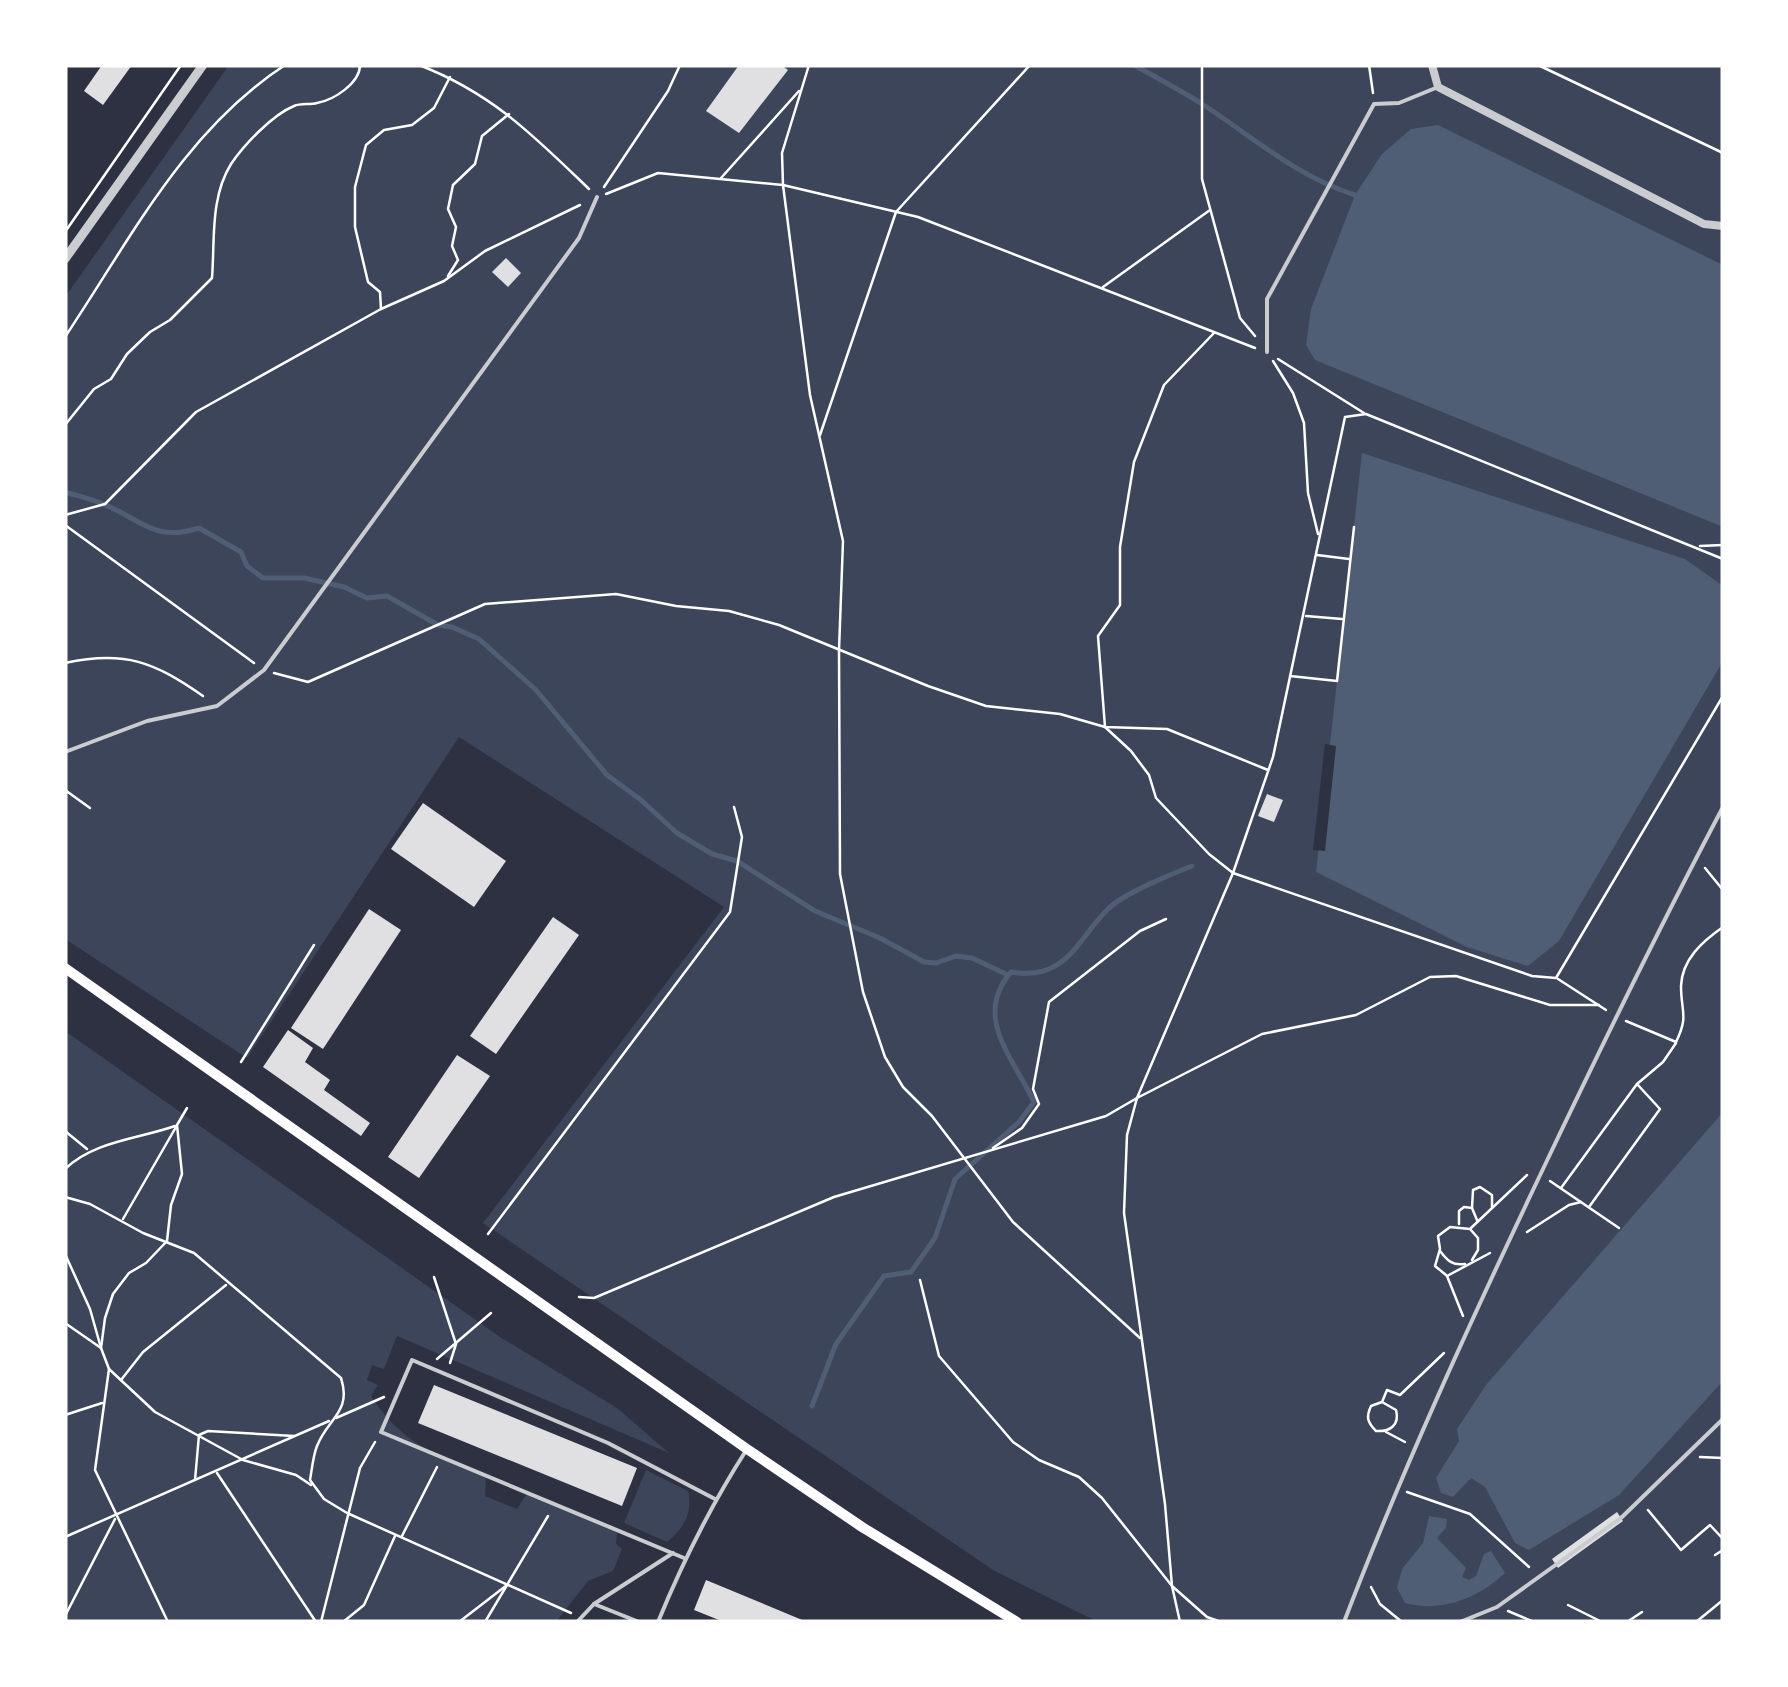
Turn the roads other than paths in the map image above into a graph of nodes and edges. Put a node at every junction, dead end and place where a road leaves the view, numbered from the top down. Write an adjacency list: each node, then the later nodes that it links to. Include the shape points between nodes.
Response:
1 (203, 65): 6 (street)
2 (1432, 65): 3 (street)
3 (1438, 87): 5 (street, via 1704,224); 7 (lane, via 1374,104 1267,298)
4 (598, 197): 8 (lane, via 579,238 264,670 217,706 147,721)
5 (1723, 226)
6 (65, 259)
7 (1267, 352)
8 (65, 752)
9 (1723, 807): 21 (lane, via 1506,1245)
10 (65, 968): 12 (main road)
11 (1723, 1419): 22 (lane, via 1640,1502 1498,1607)
12 (746, 1449): 13 (lane); 20 (main road)
13 (715, 1498): 14 (lane, via 608,1442 412,1360 381,1432); 15 (lane)
14 (672, 1553): 15 (lane); 16 (lane)
15 (684, 1558): 19 (lane)
16 (594, 1604): 17 (lane); 18 (lane)
17 (579, 1620)
18 (639, 1622)
19 (658, 1622)
20 (1017, 1622)
21 (1344, 1622)
22 (1460, 1622)

